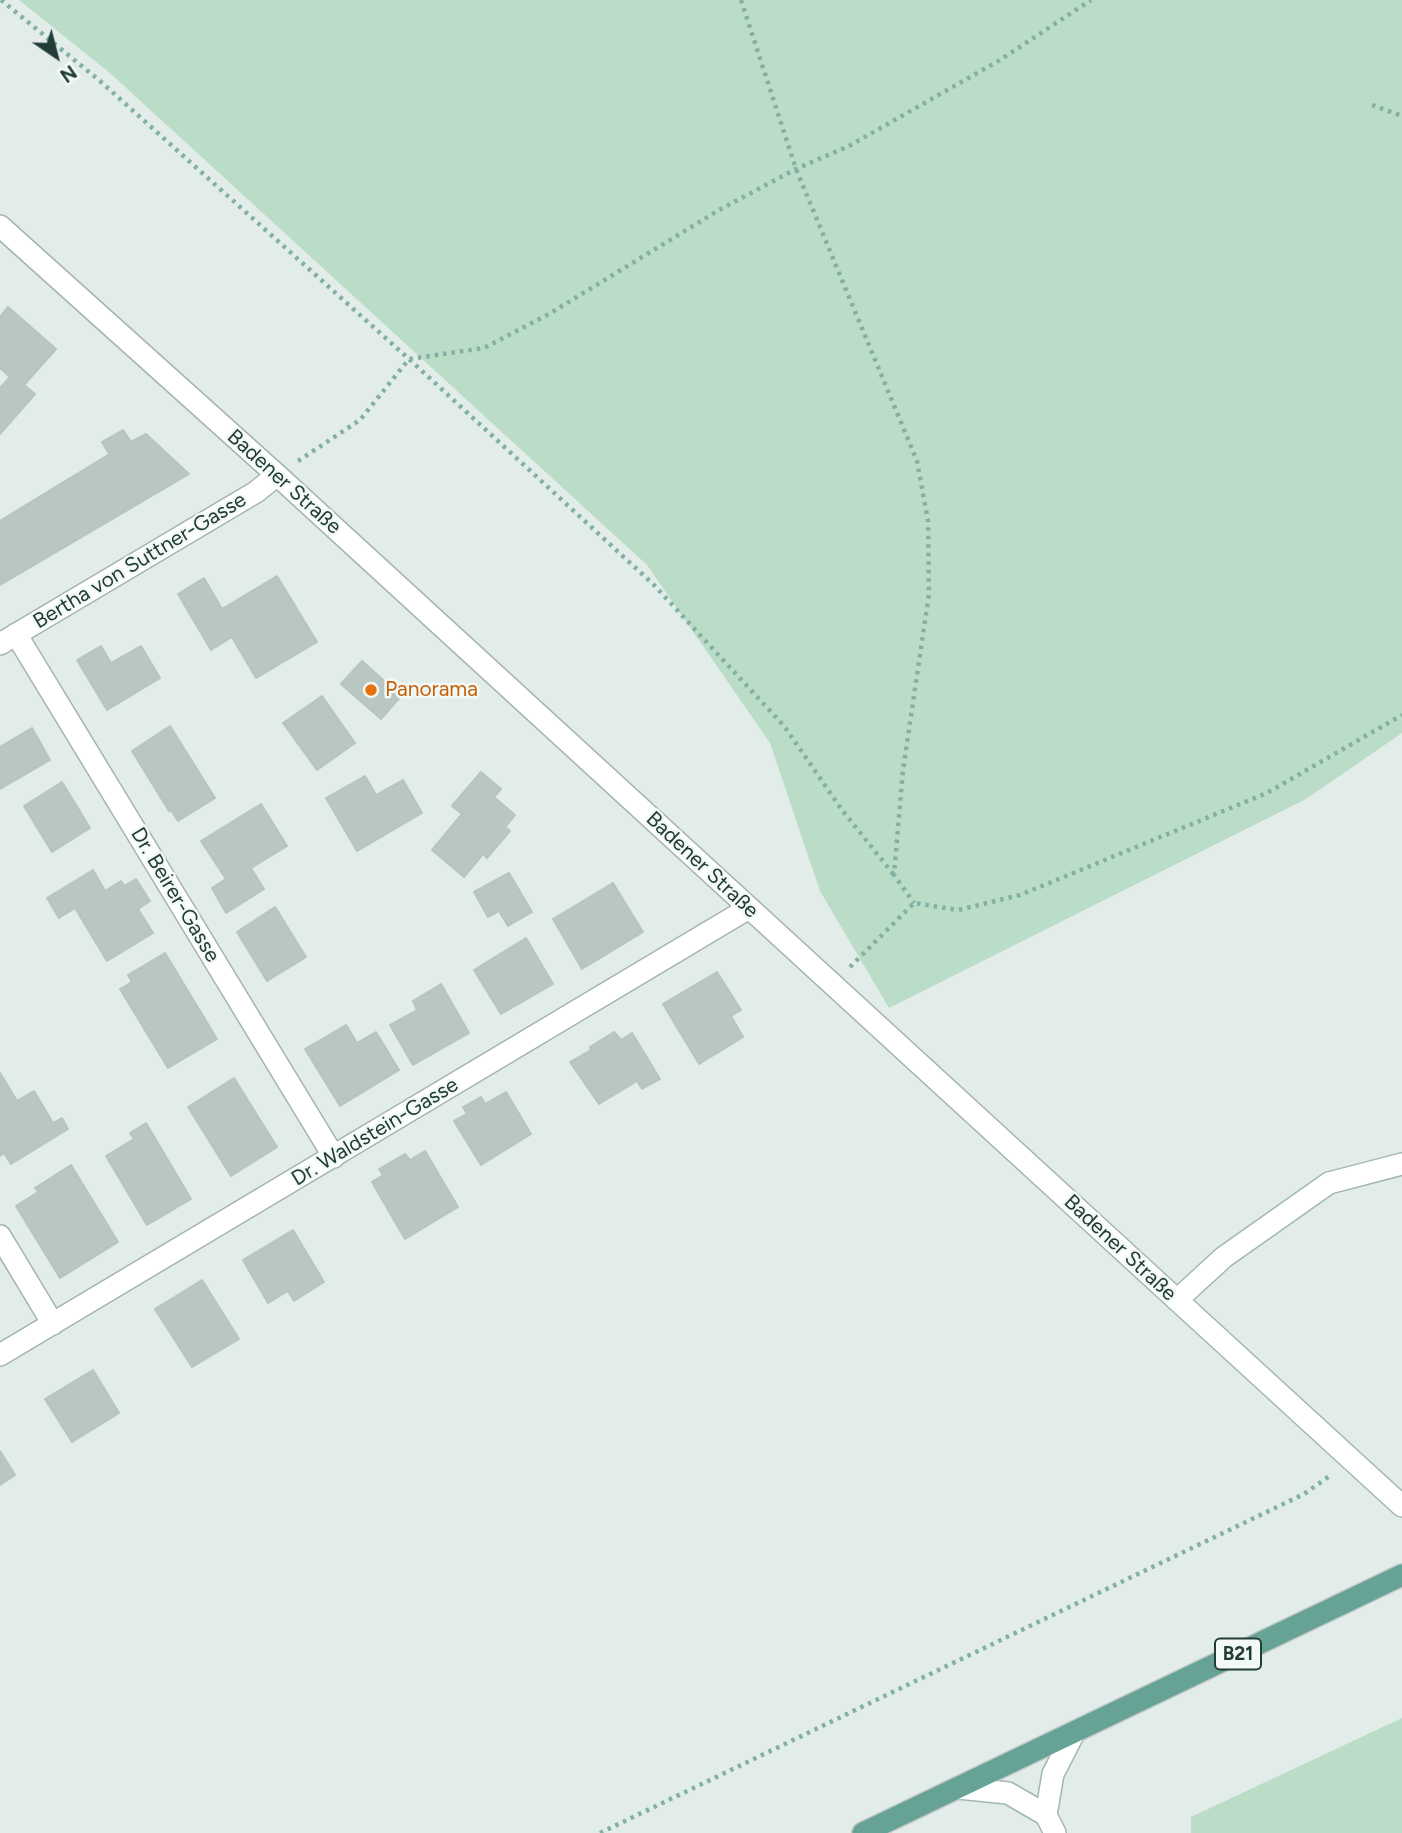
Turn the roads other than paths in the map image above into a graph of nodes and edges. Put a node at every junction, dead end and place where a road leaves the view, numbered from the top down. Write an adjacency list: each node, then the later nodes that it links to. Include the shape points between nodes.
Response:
1 (0, 226): 2 (street, Badener Straße)
2 (277, 475): 3 (street, Bertha von Suttner-Gasse, via 256,492); 4 (street, Badener Straße)
3 (8, 639): 5 (street, Dr. Beirer-Gasse)
4 (749, 908): 5 (street, Dr. Waldstein-Gasse); 8 (street, Badener Straße)
5 (334, 1157): 9 (street, Dr. Waldstein-Gasse)
6 (1402, 1164): 8 (street, via 1329,1183 1224,1257)
7 (0, 1236): 9 (street)
8 (1177, 1300): 11 (street, Badener Straße)
9 (53, 1324): 10 (street, Dr. Waldstein-Gasse)
10 (0, 1355)
11 (1402, 1506)
12 (1402, 1575): 13 (main road, B21)
13 (1074, 1733): 14 (main road, B21); 15 (street, via 1053,1774)
14 (958, 1788): 15 (street, via 1008,1793); 16 (main road, B21)
15 (1051, 1824)
16 (863, 1833)

